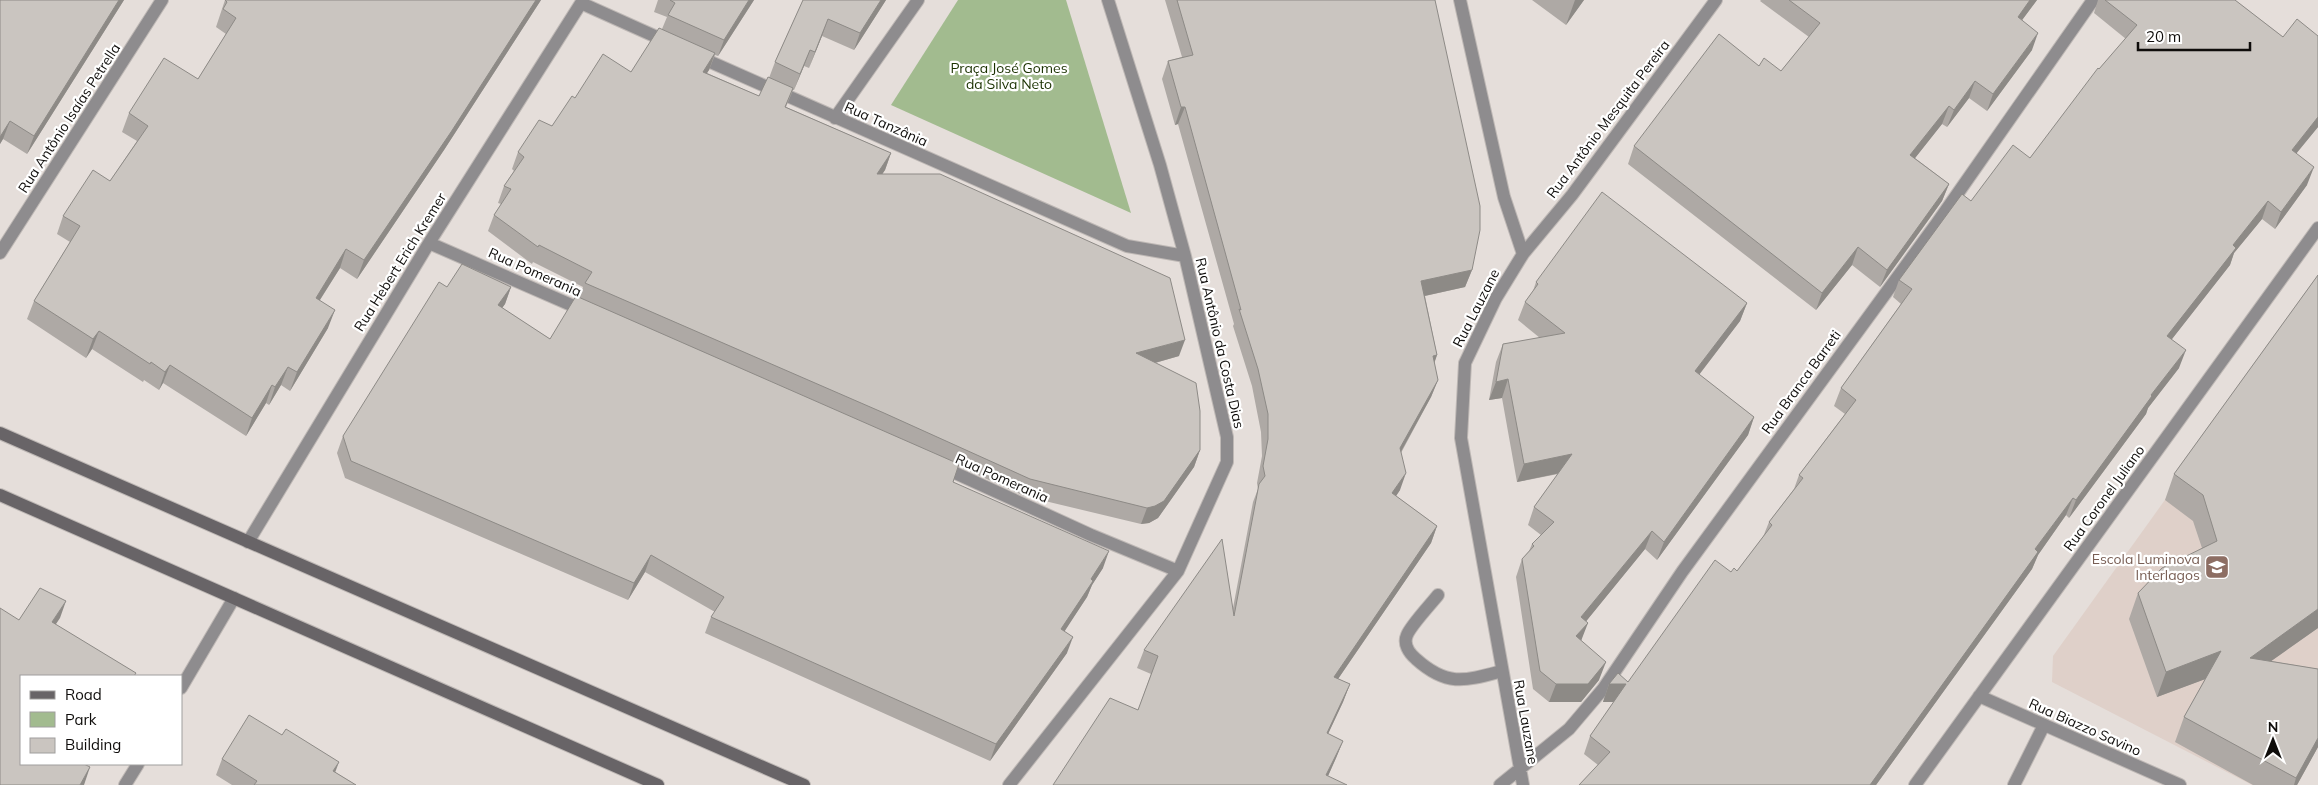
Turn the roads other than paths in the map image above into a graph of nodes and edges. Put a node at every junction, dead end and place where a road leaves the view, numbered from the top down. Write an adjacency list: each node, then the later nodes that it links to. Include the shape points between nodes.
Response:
1 (162, 0): 11 (street, Rua Antônio Isaías Petrella)
2 (918, 0): 8 (street)
3 (1108, 0): 13 (street, Rua Antônio da Costa Dias, via 1160,165)
4 (1460, 0): 12 (street, via 1504,196)
5 (1716, 0): 12 (street, Rua Antônio Mesquita Pereira, via 1572,195)
6 (2093, 0): 27 (street, Rua Branca Barreti, via 1937,223 1682,572 1604,689 1569,729)
7 (582, 2): 8 (street, Rua Tanzânia); 10 (street, Rua Hebert Erich Kremer)
8 (835, 118): 13 (street, Rua Tanzânia, via 1127,246)
9 (2318, 228): 24 (street, Rua Coronel Juliano)
10 (429, 243): 14 (street, Rua Pomerania); 18 (street, Rua Hebert Erich Kremer)
11 (0, 253)
12 (1523, 254): 22 (street, Rua Lauzane, via 1496,298 1465,363 1461,438)
13 (1184, 256): 19 (street, Rua Antônio da Costa Dias, via 1228,437 1227,462)
14 (593, 314)
15 (0, 434): 18 (street)
16 (928, 461): 19 (street, Rua Pomerania, via 1091,535)
17 (0, 495): 21 (street)
18 (248, 542): 30 (street)
19 (1178, 570): 31 (street, Rua Antônio da Costa Dias)
20 (1438, 595): 22 (street, via 1407,635 1409,653 1427,670 1442,678 1469,680)
21 (234, 598): 23 (street); 29 (street)
22 (1502, 671): 27 (street, Rua Lauzane)
23 (182, 686)
24 (1979, 696): 25 (street, Rua Biazzo Savino); 34 (street, Rua Coronel Juliano)
25 (2044, 725): 35 (street); 36 (street, Rua Biazzo Savino)
26 (137, 765): 28 (street)
27 (1519, 769): 32 (street, Rua Branca Barreti); 33 (street, Rua Lauzane)
28 (125, 785)
29 (658, 785)
30 (804, 785)
31 (1009, 785)
32 (1500, 785)
33 (1523, 785)
34 (1915, 785)
35 (2014, 785)
36 (2180, 785)

